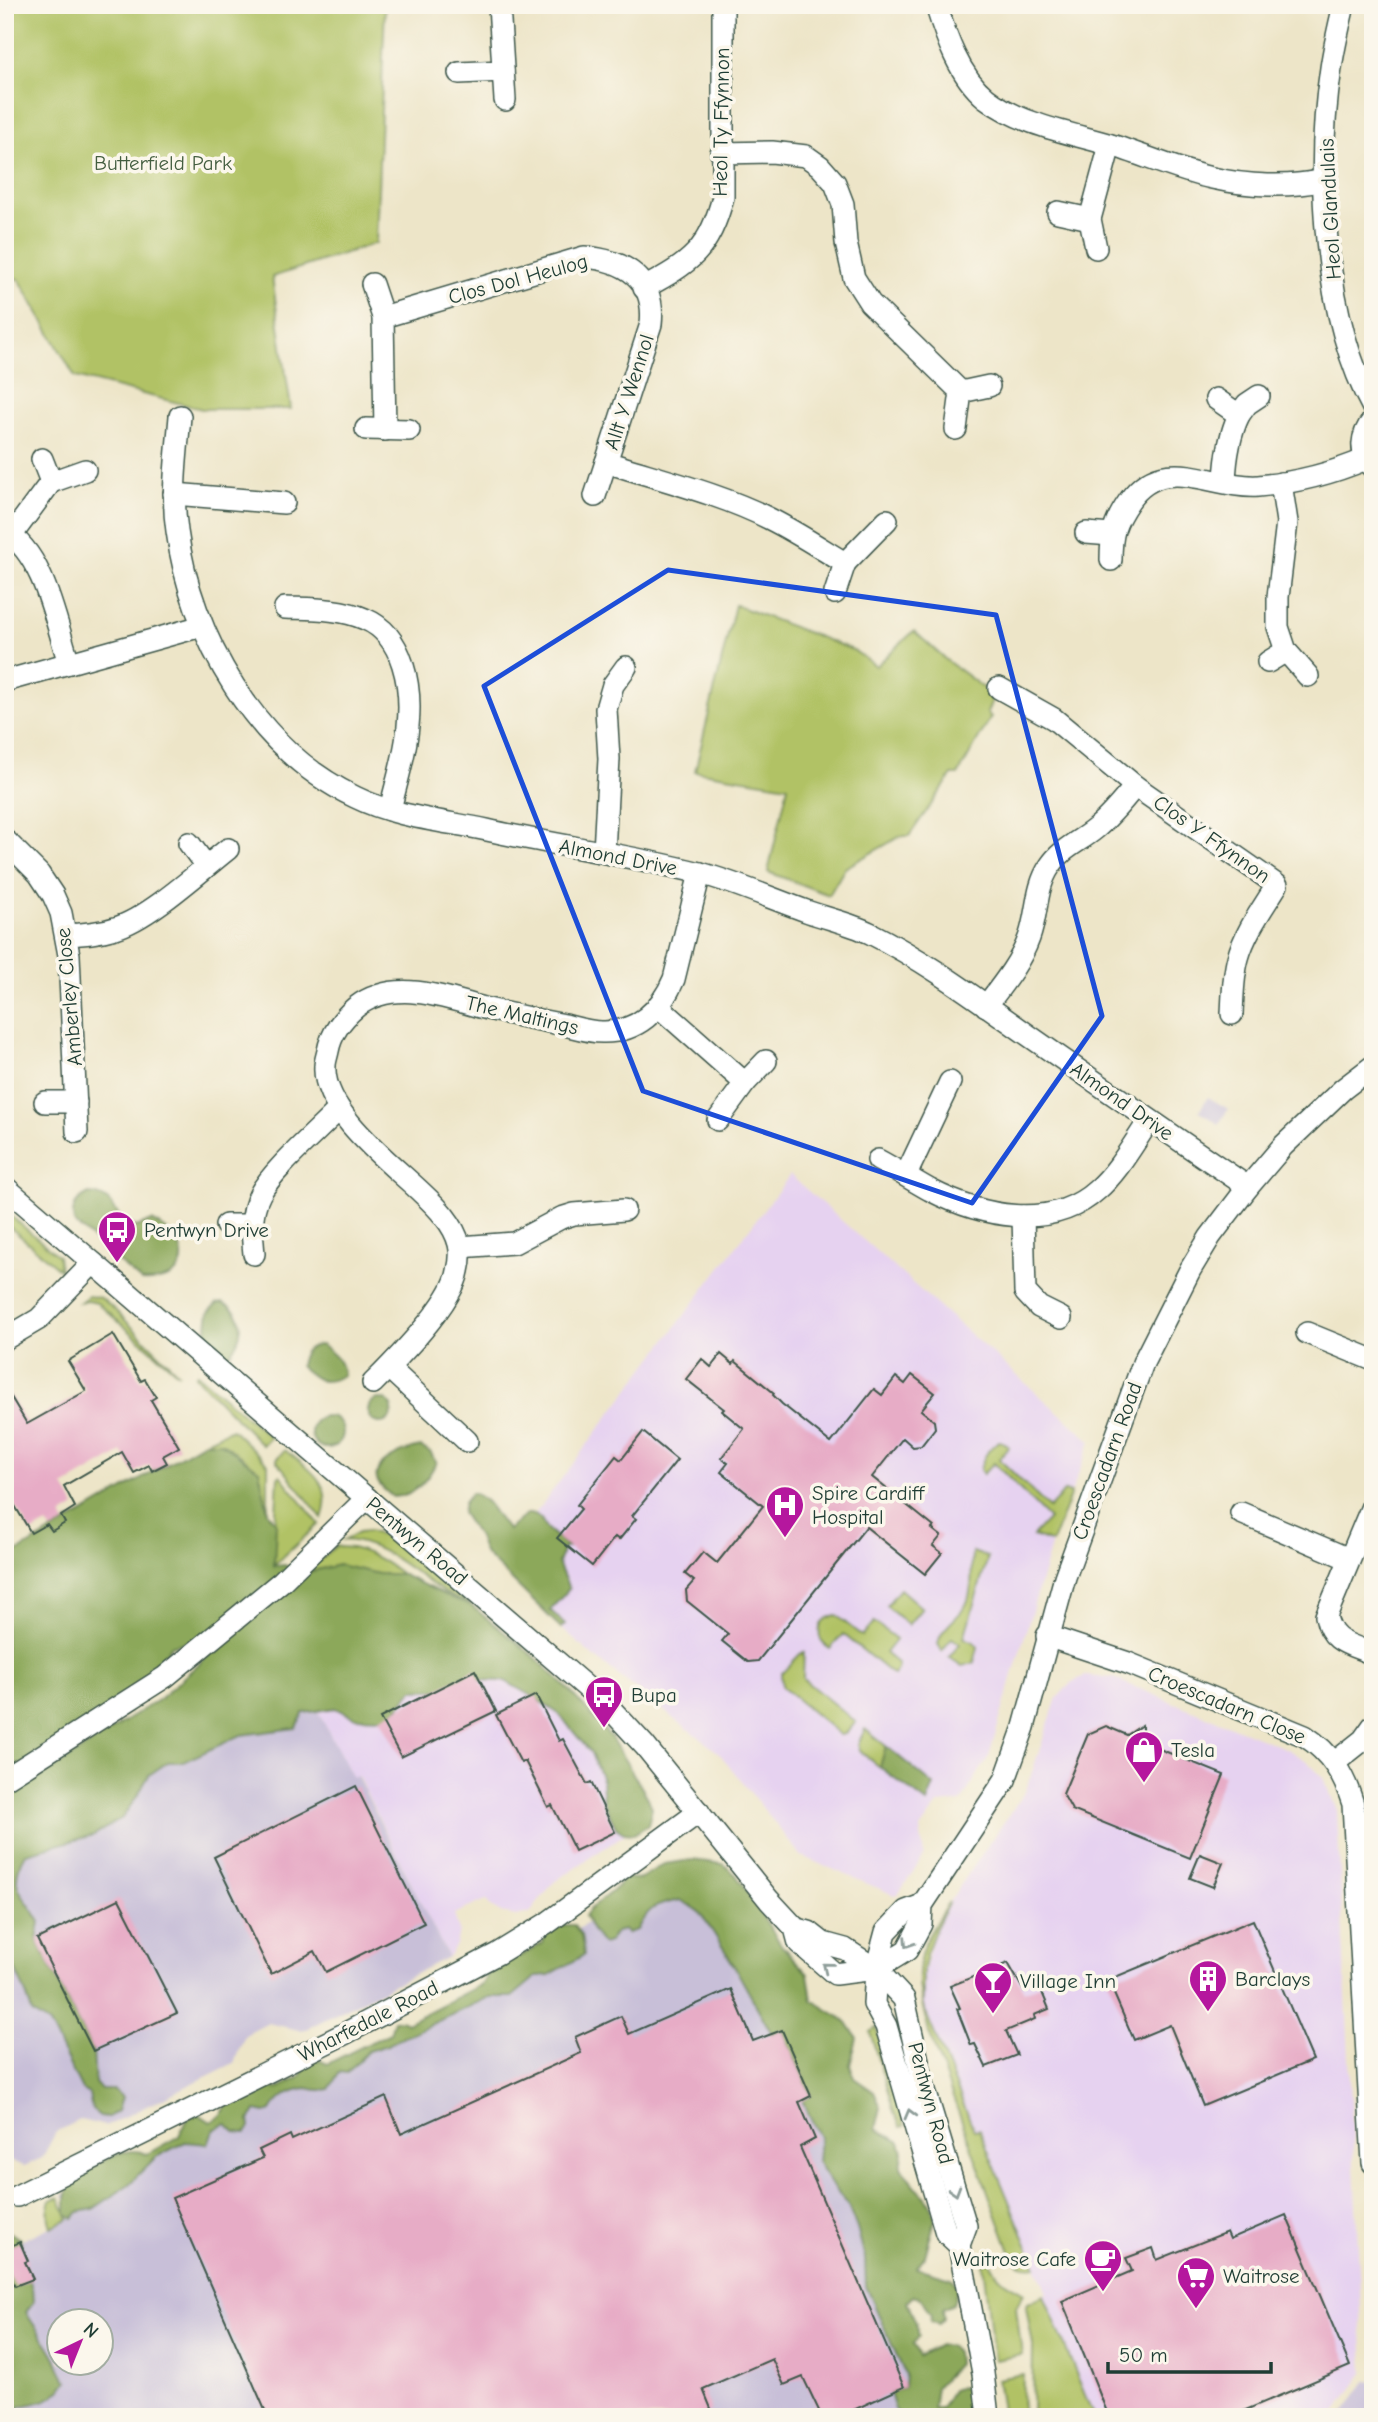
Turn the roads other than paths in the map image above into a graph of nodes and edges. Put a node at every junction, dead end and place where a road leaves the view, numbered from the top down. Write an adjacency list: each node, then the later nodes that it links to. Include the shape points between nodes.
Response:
1 (499, 5): 5 (street)
2 (723, 5): 9 (street, Heol Ty Ffynnon)
3 (936, 5): 8 (street, via 968,80 987,98 1017,115)
4 (1344, 5): 10 (street, Heol Glandulais, via 1331,68)
5 (503, 71): 6 (street); 7 (street)
6 (459, 73)
7 (505, 100)
8 (1110, 145): 10 (street, via 1212,178 1308,184); 12 (street)
9 (722, 153): 15 (street, Heol Ty Ffynnon, via 723,197 716,225 686,263); 18 (street, via 806,156 820,166 835,183 842,204 854,278 870,303)
10 (1324, 180): 21 (street, Heol Glandulais, via 1332,275 1342,324 1360,385)
11 (1058, 212): 12 (street)
12 (1090, 219): 13 (street)
13 (1096, 248)
14 (372, 284): 16 (street)
15 (644, 288): 16 (street, Clos Dol Heulog, via 639,275 623,265 584,257); 28 (street, Allt Y Wennol, via 653,308 651,324)
16 (383, 317): 26 (street, via 376,429)
17 (989, 386): 18 (street)
18 (961, 392): 25 (street)
19 (1259, 396): 22 (street)
20 (1216, 399): 22 (street)
21 (1373, 408)
22 (1239, 415): 31 (street, via 1226,456)
23 (180, 416): 34 (street, Almond Drive)
24 (1373, 420): 29 (street, via 1362,441)
25 (956, 429)
26 (409, 430)
27 (42, 459): 32 (street)
28 (607, 462): 35 (street, Allt Y Wennol); 42 (street, via 768,518)
29 (1369, 463): 33 (street)
30 (85, 470): 32 (street)
31 (1225, 481): 33 (street, via 1255,486); 40 (street, via 1181,474 1157,477 1136,492)
32 (51, 482): 39 (street)
33 (1281, 483): 48 (street, via 1287,522 1277,657)
34 (174, 494): 36 (street); 45 (street, Almond Drive, via 184,567)
35 (595, 496)
36 (284, 503)
37 (887, 520): 42 (street)
38 (1086, 533): 40 (street)
39 (8, 534): 46 (street, via 39,572)
40 (1111, 535): 41 (street)
41 (1111, 561)
42 (845, 563): 43 (street)
43 (835, 593)
44 (285, 608): 52 (street, via 330,610 364,618 395,644 409,698 408,727)
45 (202, 626): 46 (street); 52 (street, Almond Drive, via 244,702 267,730 322,777 354,797)
46 (69, 663): 49 (street)
47 (626, 667): 56 (street, via 613,685 606,709 609,760)
48 (1308, 676)
49 (5, 681)
50 (999, 688): 51 (street, Clos Y Ffynnon, via 1054,719)
51 (1135, 786): 60 (street, Clos Y Ffynnon, via 1104,820 1050,865 1042,879 1029,939); 62 (street, Clos Y Ffynnon, via 1277,885 1238,957)
52 (390, 810): 56 (street, Almond Drive)
53 (5, 840): 59 (street, Amberley Close, via 54,895)
54 (189, 843): 57 (street)
55 (228, 849): 57 (street)
56 (604, 852): 58 (street, Almond Drive)
57 (206, 866): 59 (street, via 118,928)
58 (700, 873): 60 (street, Almond Drive, via 869,933); 61 (street, via 674,979)
59 (66, 935): 68 (street, Amberley Close)
60 (986, 1006): 71 (street, Almond Drive)
61 (659, 1007): 66 (street); 69 (street, The Maltings, via 633,1025 601,1032 419,992 372,997 341,1023 329,1044 324,1068)
62 (1233, 1014)
63 (766, 1061): 66 (street)
64 (1373, 1066): 75 (street, Croescadarn Road, via 1309,1119)
65 (950, 1082): 74 (street)
66 (744, 1083): 70 (street)
67 (45, 1102): 68 (street)
68 (76, 1102): 72 (street, Amberley Close)
69 (339, 1109): 80 (street, via 272,1178 260,1195); 81 (street, The Maltings, via 434,1205)
70 (718, 1120)
71 (1149, 1121): 75 (street, Almond Drive); 78 (street, via 1098,1190 1065,1211)
72 (77, 1132)
73 (878, 1160): 74 (street)
74 (906, 1175): 78 (street, via 960,1202)
75 (1248, 1187): 95 (street, Croescadarn Road, via 1190,1270 1143,1363)
76 (5, 1188): 83 (street, Pentwyn Road)
77 (624, 1210): 81 (street, via 574,1214 514,1243)
78 (1023, 1216): 84 (street, via 1025,1292 1039,1307)
79 (226, 1225): 80 (street)
80 (252, 1225): 82 (street)
81 (460, 1247): 88 (street, via 453,1290)
82 (254, 1254)
83 (93, 1263): 86 (street, via 39,1319); 91 (street, Pentwyn Road)
84 (1061, 1318)
85 (1307, 1333): 87 (street)
86 (5, 1339)
87 (1373, 1360)
88 (389, 1368): 89 (street); 90 (street)
89 (373, 1383)
90 (467, 1441)
91 (367, 1498): 99 (street, via 282,1581 165,1677); 100 (street, Pentwyn Road, via 606,1704)
92 (1373, 1504): 94 (street)
93 (1241, 1513): 94 (street)
94 (1349, 1559): 96 (street, via 1326,1616 1329,1629 1335,1637)
95 (1047, 1636): 98 (street, Croescadarn Close, via 1128,1663 1306,1736); 101 (street, Croescadarn Road, via 1005,1780 922,1905 921,1924 907,1950)
96 (1373, 1654)
97 (1373, 1726): 98 (street)
98 (1334, 1763): 102 (street, Croescadarn Close, via 1353,1804)
99 (5, 1780)
100 (699, 1812): 101 (street, Pentwyn Road, via 795,1928 845,1949); 103 (street, Wharfedale Road, via 546,1924 497,1954)
101 (876, 1969): 104 (street, Pentwyn Road, via 904,1999 923,2088 966,2226 959,2245)
102 (1373, 2163)
103 (17, 2196)
104 (988, 2417)

